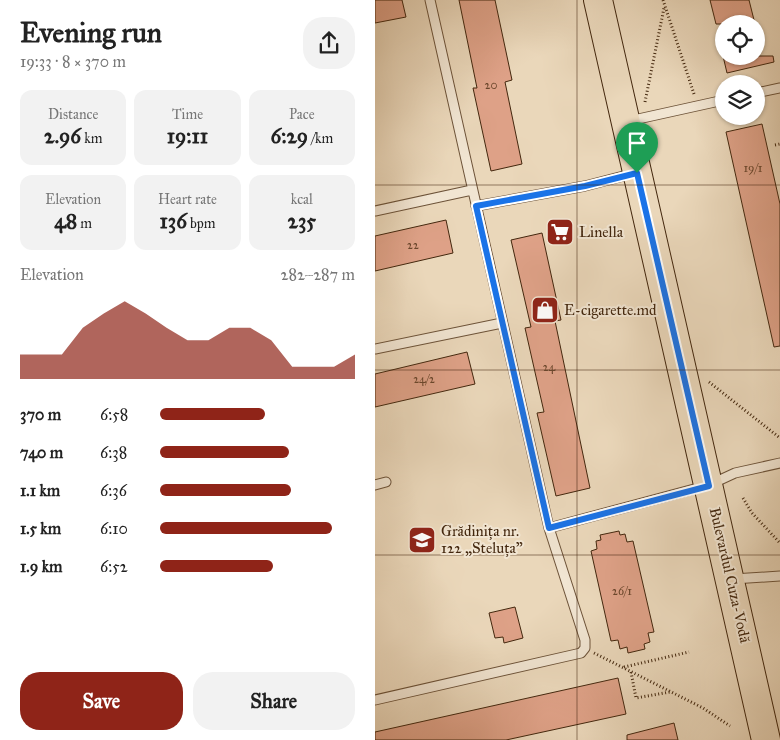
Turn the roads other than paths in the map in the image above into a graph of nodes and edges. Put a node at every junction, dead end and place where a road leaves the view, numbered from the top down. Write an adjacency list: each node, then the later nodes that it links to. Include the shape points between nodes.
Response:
1 (430, 0): 8 (lane)
2 (598, 0): 6 (main road, Bulevardul Cuza-Vodă)
3 (780, 88): 4 (lane)
4 (765, 92)
5 (715, 102): 6 (lane)
6 (635, 113): 7 (main road, Bulevardul Cuza-Vodă)
7 (637, 173): 9 (lane); 16 (main road, Bulevardul Cuza-Vodă)
8 (472, 190): 9 (lane); 10 (lane)
9 (476, 206): 11 (lane)
10 (375, 211)
11 (502, 322): 12 (lane); 17 (lane)
12 (375, 349)
13 (780, 463): 16 (lane, via 735,474)
14 (386, 482): 15 (lane)
15 (375, 485)
16 (709, 486): 17 (lane); 19 (main road, Bulevardul Cuza-Vodă)
17 (549, 528): 20 (lane, via 585,640 581,653)
18 (780, 576): 19 (lane)
19 (731, 579): 21 (main road, Bulevardul Cuza-Vodă)
20 (375, 700)
21 (767, 740)

